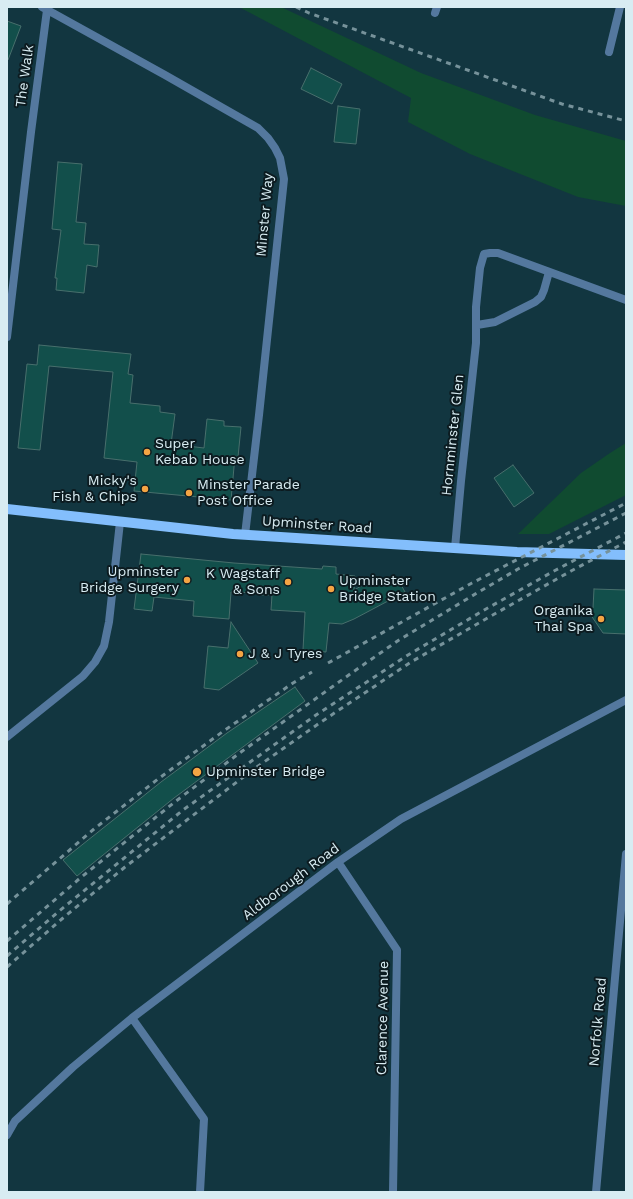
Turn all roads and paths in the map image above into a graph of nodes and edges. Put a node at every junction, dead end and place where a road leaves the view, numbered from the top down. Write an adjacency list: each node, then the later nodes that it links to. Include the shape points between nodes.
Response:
1 (620, 7): 3 (street)
2 (45, 8): 7 (street, The Walk); 10 (street, Minster Way, via 258,128 268,138 280,158 284,179)
3 (609, 52)
4 (549, 272): 5 (street, Hornminster Glen); 6 (street, via 544,290 535,302 495,322); 6 (street, Hornminster Glen, via 498,253 484,254 476,307)
5 (626, 300)
6 (477, 325): 11 (street, Hornminster Glen)
7 (7, 337)
8 (7, 509): 9 (main road, Upminster Road)
9 (120, 522): 10 (main road, Upminster Road); 14 (street, via 104,646 83,676)
10 (245, 534): 11 (main road, Upminster Road)
11 (455, 548): 12 (main road, Upminster Road)
12 (626, 555)
13 (626, 700): 16 (street, Aldborough Road, via 401,819)
14 (7, 737)
15 (626, 854): 21 (street, Norfolk Road)
16 (338, 862): 17 (street, Aldborough Road); 20 (street, Clarence Avenue, via 397,950)
17 (132, 1018): 18 (street, Aldborough Road, via 73,1067 15,1121); 19 (street, via 204,1119)
18 (7, 1135)
19 (200, 1192)
20 (393, 1192)
21 (596, 1192)

